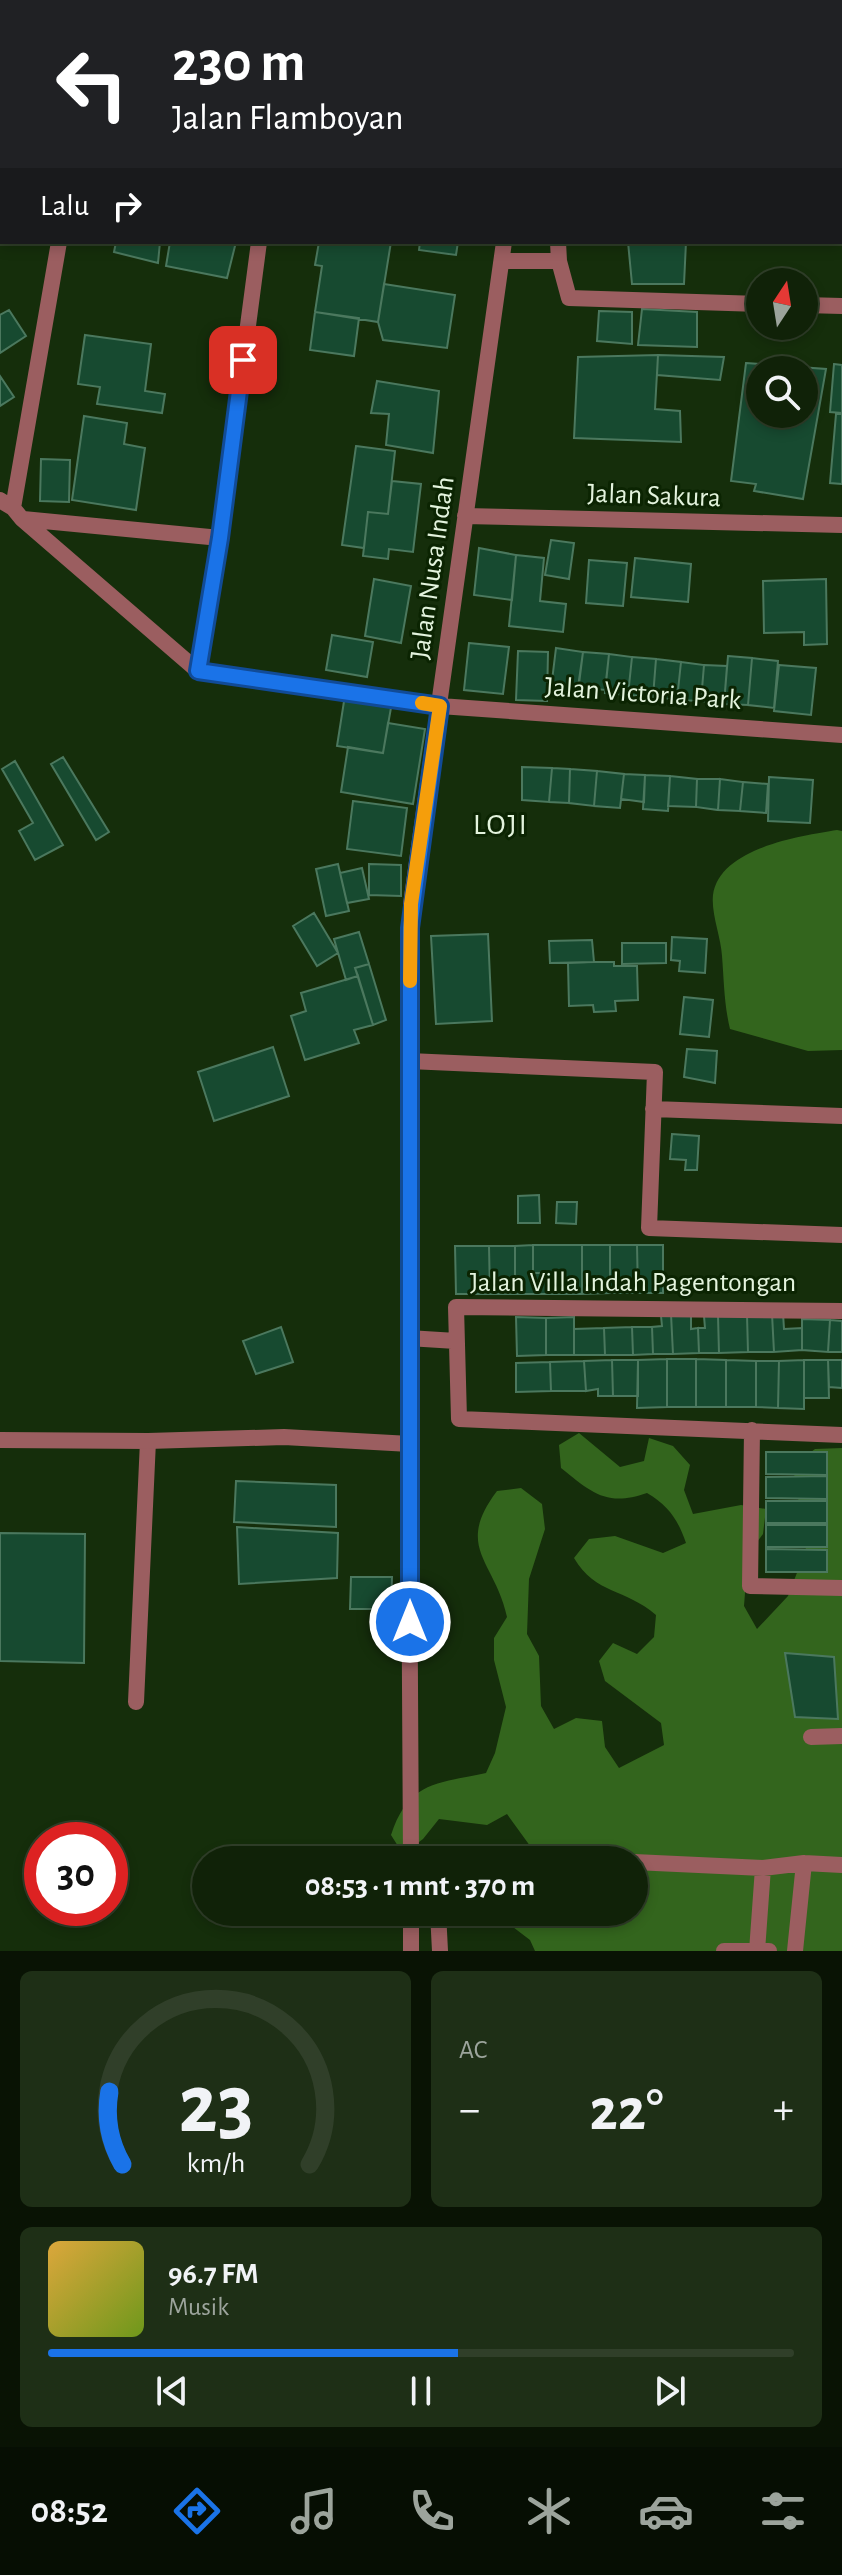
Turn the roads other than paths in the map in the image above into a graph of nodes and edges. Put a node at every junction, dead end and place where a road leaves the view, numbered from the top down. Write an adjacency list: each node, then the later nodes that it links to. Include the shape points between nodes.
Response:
1 (59, 244): 10 (street)
2 (259, 244): 13 (street)
3 (504, 244): 5 (street, Jalan Nusa Indah)
4 (558, 244): 6 (street)
5 (502, 261): 6 (street); 11 (street, Jalan Nusa Indah)
6 (559, 261): 7 (street, via 569,298)
7 (746, 304)
8 (818, 305): 9 (street)
9 (842, 306)
10 (12, 509): 13 (street); 14 (street)
11 (465, 516): 12 (street, Jalan Sakura); 15 (street, Jalan Nusa Indah)
12 (842, 525)
13 (220, 538): 14 (street)
14 (198, 671): 15 (street, Jalan Victoria Park)
15 (440, 706): 16 (street, Jalan Victoria Park); 17 (street, Jalan Nusa Indah, via 411,904)
16 (842, 735)
17 (409, 1061): 18 (street, via 655,1072); 22 (street, Jalan Nusa Indah)
18 (653, 1109): 19 (street); 20 (street, via 649,1228)
19 (842, 1116)
20 (842, 1235)
21 (842, 1311): 23 (street, Jalan Villa Indah Pagentongan, via 456,1307)
22 (408, 1338): 23 (street); 28 (street, Jalan Nusa Indah)
23 (456, 1341): 24 (street, Jalan Villa Indah Pagentongan, via 459,1419)
24 (752, 1430): 25 (street, Jalan Villa Indah Pagentongan); 29 (street, via 750,1586)
25 (842, 1435)
26 (0, 1440): 27 (street)
27 (148, 1441): 28 (street, via 284,1437); 30 (street)
28 (410, 1444): 33 (street, Jalan Nusa Indah)
29 (842, 1588)
30 (136, 1702)
31 (842, 1736): 32 (street)
32 (811, 1737)
33 (411, 1846)
34 (648, 1863): 37 (street)
35 (804, 1863): 36 (street); 37 (street); 44 (street)
36 (842, 1865)
37 (763, 1868): 40 (street)
38 (411, 1926): 41 (street)
39 (439, 1926): 42 (street)
40 (761, 1950): 43 (street)
41 (411, 1951)
42 (440, 1951)
43 (724, 1951)
44 (795, 1951)

